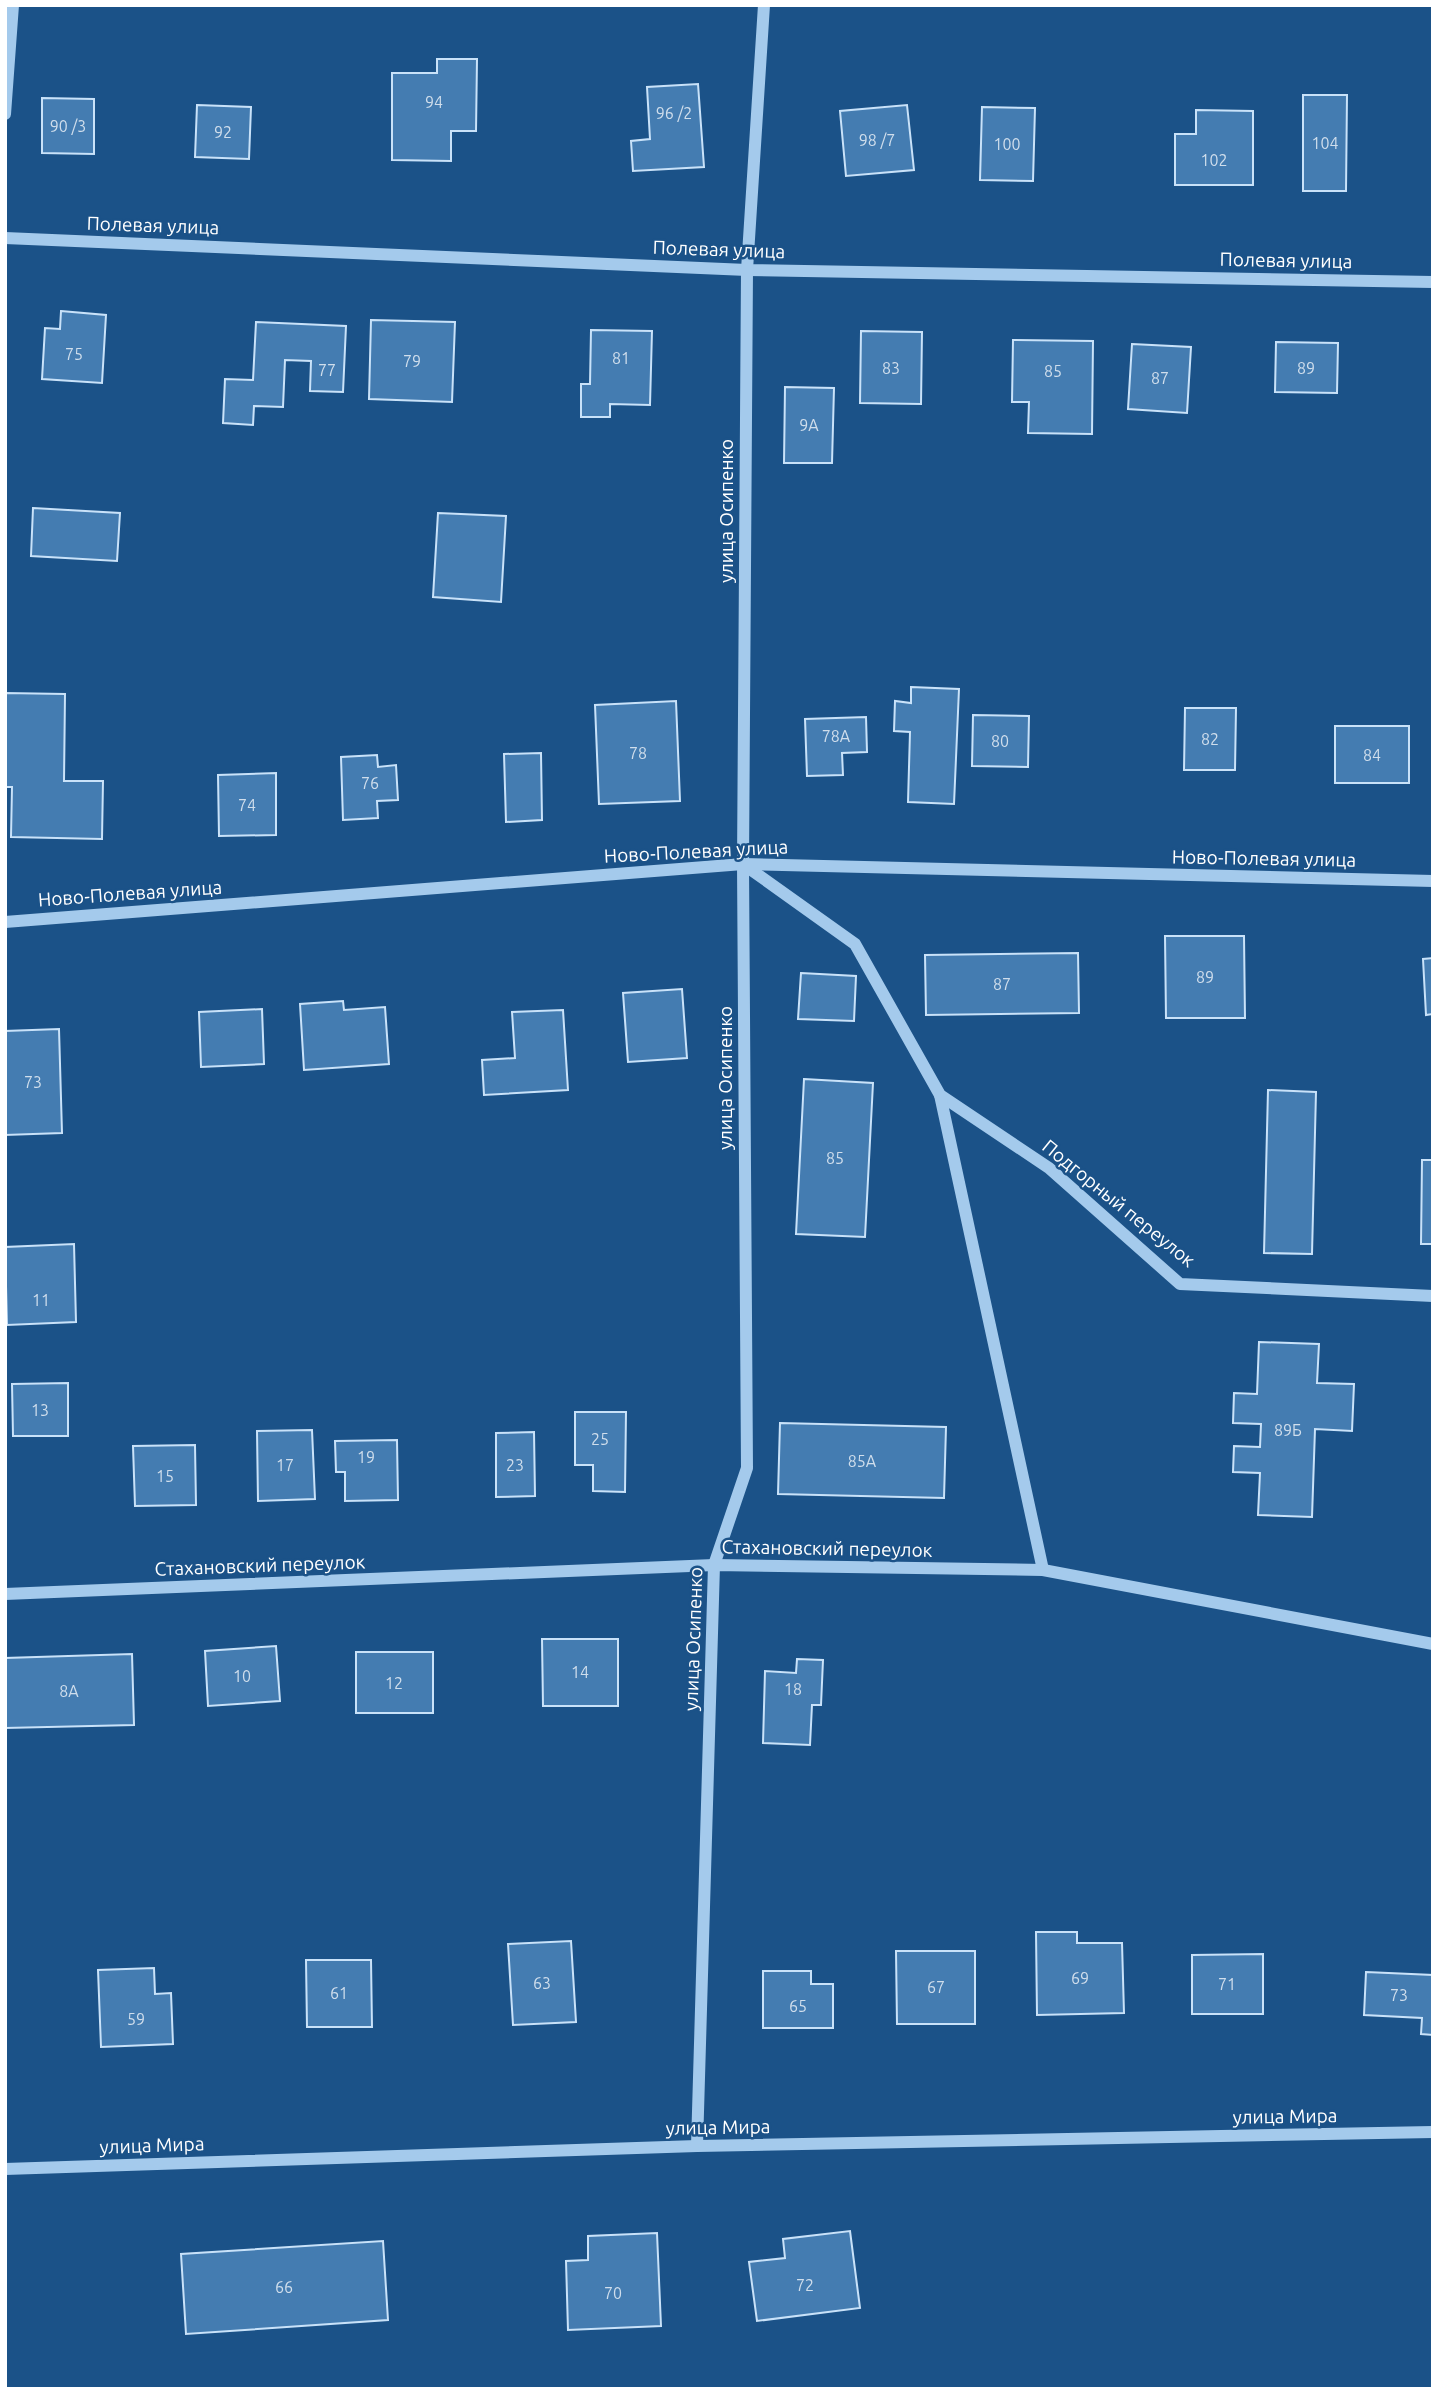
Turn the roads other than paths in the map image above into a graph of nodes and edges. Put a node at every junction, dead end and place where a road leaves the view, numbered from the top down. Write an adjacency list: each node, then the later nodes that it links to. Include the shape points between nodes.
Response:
1 (13, 5): 3 (street)
2 (764, 5): 5 (street, улица Осипенко)
3 (5, 114)
4 (5, 238): 5 (street, Полевая улица)
5 (747, 270): 6 (street, Полевая улица); 7 (street, улица Осипенко)
6 (1433, 282)
7 (743, 864): 8 (street, Ново-Полевая улица); 9 (street, Ново-Полевая улица); 10 (street, Подгорный переулок, via 855,944); 12 (street, улица Осипенко, via 747,1468)
8 (1433, 881)
9 (5, 922)
10 (940, 1095): 11 (street, Подгорный переулок, via 1049,1168 1180,1283); 13 (street)
11 (1433, 1296)
12 (714, 1565): 13 (street, Стахановский переулок); 14 (street, Стахановский переулок); 17 (street, улица Осипенко)
13 (1043, 1570): 15 (street, Стахановский переулок)
14 (5, 1594)
15 (1433, 1644)
16 (1433, 2132): 17 (street, улица Мира)
17 (697, 2146): 18 (street, улица Мира)
18 (5, 2169)

